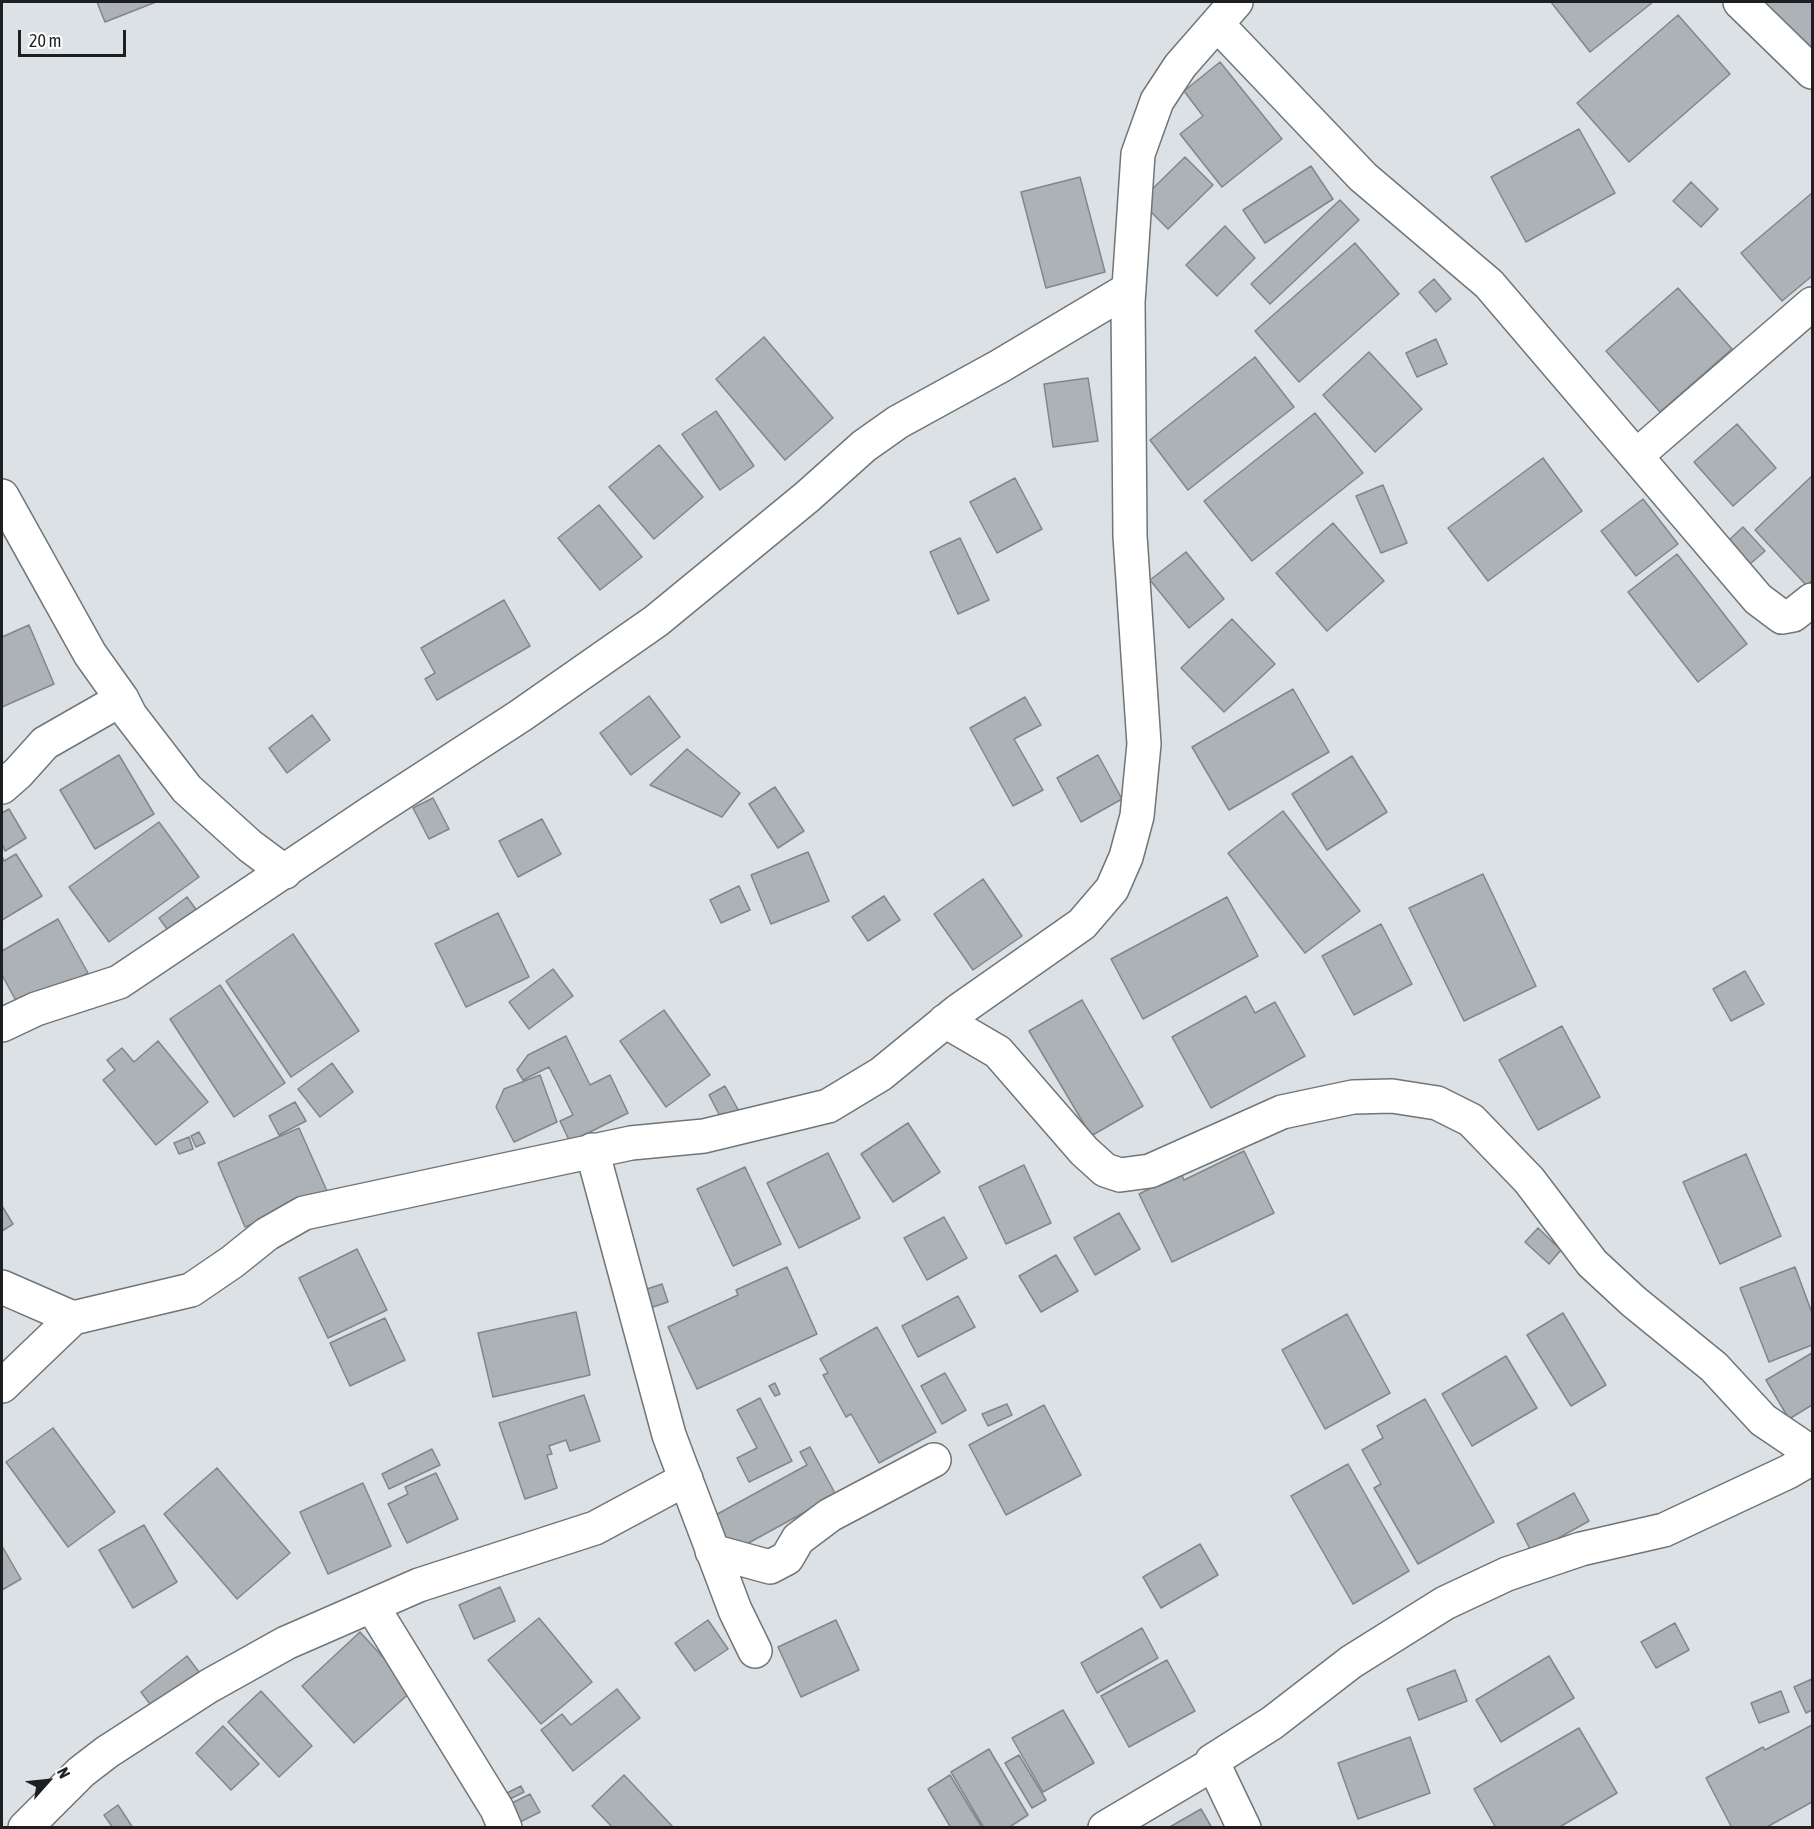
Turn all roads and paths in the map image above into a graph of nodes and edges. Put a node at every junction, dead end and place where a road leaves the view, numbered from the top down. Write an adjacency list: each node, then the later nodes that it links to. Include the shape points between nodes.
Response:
1 (1740, 2): 3 (street)
2 (1226, 13): 4 (street, via 1180,66 1157,101 1138,154); 6 (street, via 1363,177 1489,284)
3 (1812, 72)
4 (1130, 289): 11 (street, via 897,423 864,446 656,621); 12 (street, via 1130,536 1144,744 1137,816 1126,858 1112,889 1082,924)
5 (1812, 304): 6 (street)
6 (1636, 456): 8 (street, via 1770,610 1782,617 1793,615)
7 (2, 496): 9 (street, via 90,654)
8 (1812, 600)
9 (122, 699): 10 (street, via 45,743); 11 (street, via 187,789)
10 (2, 787)
11 (285, 872): 13 (street, via 119,982 36,1009)
12 (945, 1022): 14 (street, via 881,1074 828,1106 704,1136); 18 (street, via 998,1052 1084,1151 1105,1170 1119,1175 1150,1171 1282,1112 1353,1096 1392,1096 1437,1103 1471,1120 1529,1180 1592,1263 1714,1367 1763,1420)
13 (2, 1025)
14 (592, 1150): 16 (street, via 304,1213 267,1234 191,1290); 20 (street, via 669,1435)
15 (2, 1287): 16 (street)
16 (73, 1318): 17 (street)
17 (2, 1386)
18 (1812, 1456): 26 (street, via 1788,1472 1664,1530 1518,1570 1445,1603 1351,1662 1272,1723)
19 (934, 1460): 22 (street, via 830,1515 798,1539 787,1558 770,1567)
20 (686, 1479): 21 (street); 24 (street, via 595,1528 419,1585)
21 (712, 1551): 22 (street); 23 (street)
22 (750, 1562): 23 (street)
23 (724, 1582): 25 (street)
24 (372, 1606): 27 (street, via 286,1643 209,1686 81,1772); 28 (street)
25 (755, 1651)
26 (1212, 1761): 29 (street, via 1213,1764); 30 (street)
27 (26, 1827)
28 (505, 1827)
29 (1105, 1827)
30 (1244, 1827)

